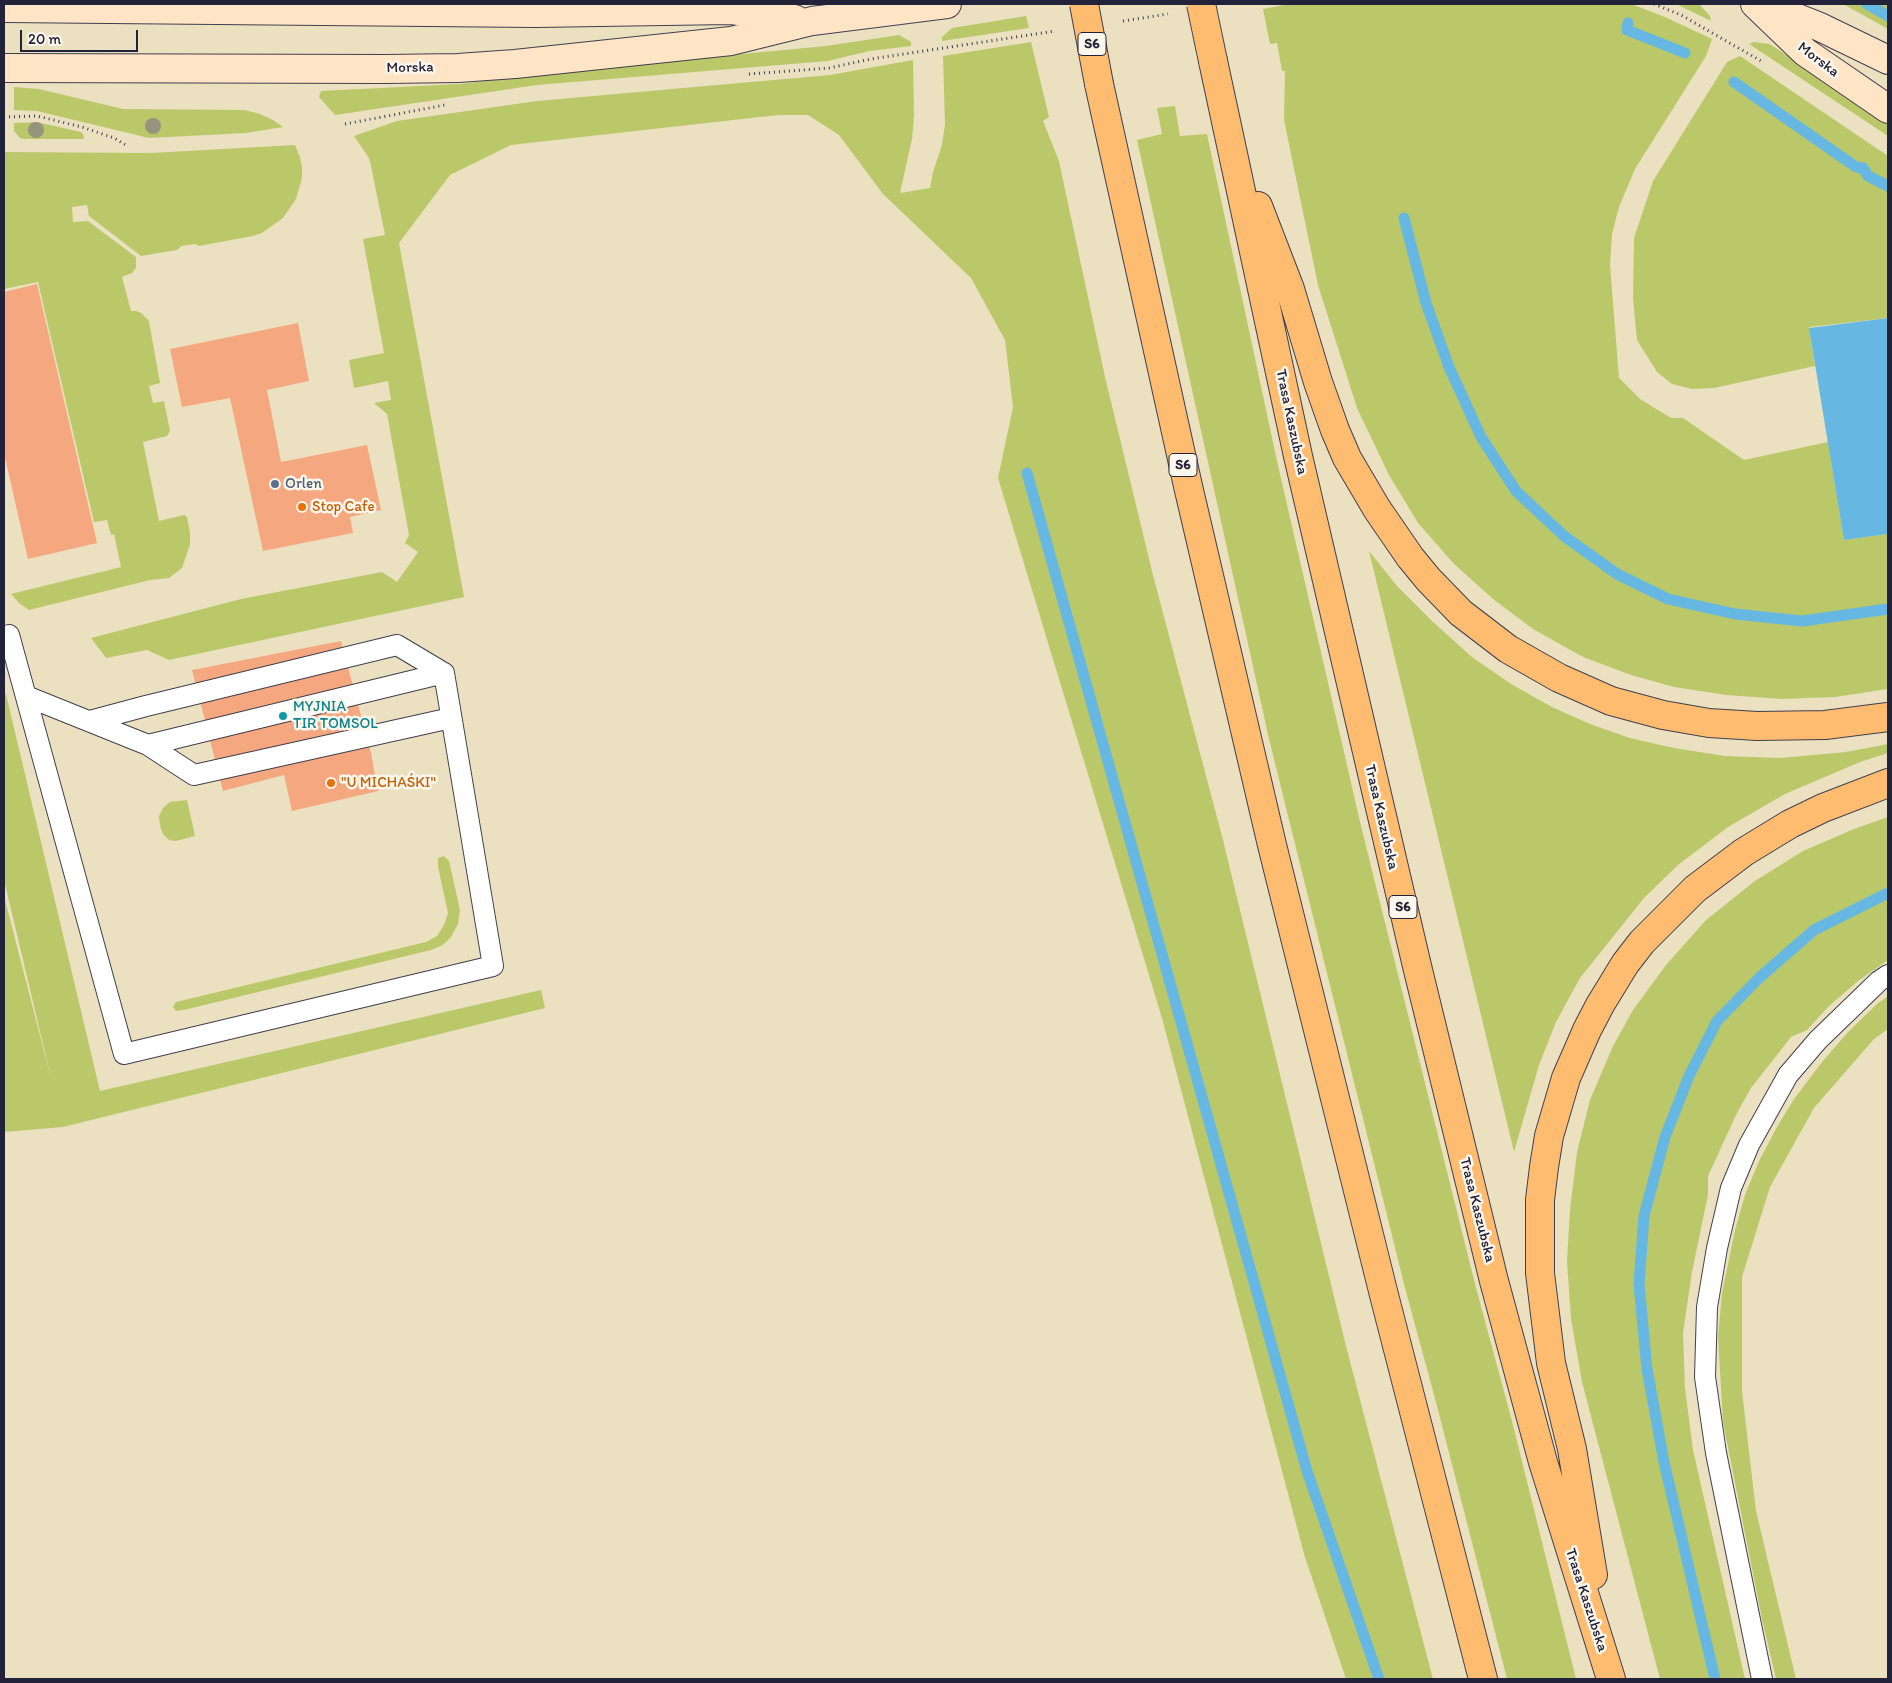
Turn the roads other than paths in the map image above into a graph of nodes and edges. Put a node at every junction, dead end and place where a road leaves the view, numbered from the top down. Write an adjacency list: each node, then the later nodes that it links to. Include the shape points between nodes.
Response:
1 (947, 4): 7 (main road, Morska)
2 (1084, 4): 21 (highway, S6, bridge, via 1188,486 1272,845)
3 (1755, 4): 10 (main road, Morska, via 1805,52)
4 (1761, 4): 8 (main road, Morska, via 1820,27)
5 (4, 8): 7 (main road, Morska, via 534,14 730,10)
6 (1189, 8): 11 (highway, Trasa Kaszubska / S6, bridge, via 1213,62)
7 (812, 21): 9 (main road, Morska, via 731,41 468,67)
8 (1888, 60)
9 (4, 68)
10 (1888, 109)
11 (1228, 128): 15 (highway, via 1290,289 1318,382 1347,458 1410,557 1461,613 1508,649 1559,678 1611,701 1663,715 1764,726 1825,725); 22 (highway, Trasa Kaszubska / S6, via 1298,456 1487,1253 1543,1462)
12 (9, 635): 14 (lane)
13 (444, 673): 16 (lane); 17 (lane, via 397,645); 18 (lane)
14 (26, 696): 16 (lane, via 124,1054 493,966); 17 (lane)
15 (1888, 717)
16 (451, 718): 18 (lane, via 194,775)
17 (90, 722): 18 (lane)
18 (148, 745)
19 (1888, 783): 22 (highway, via 1823,808 1768,836 1721,867 1676,906 1636,950 1600,1005 1576,1052 1556,1107 1540,1200 1542,1302 1551,1363 1572,1449)
20 (1888, 975): 23 (lane, via 1818,1040 1788,1076 1749,1145 1731,1188 1706,1307 1705,1377 1716,1453)
21 (1484, 1679)
22 (1611, 1679)
23 (1762, 1679)

